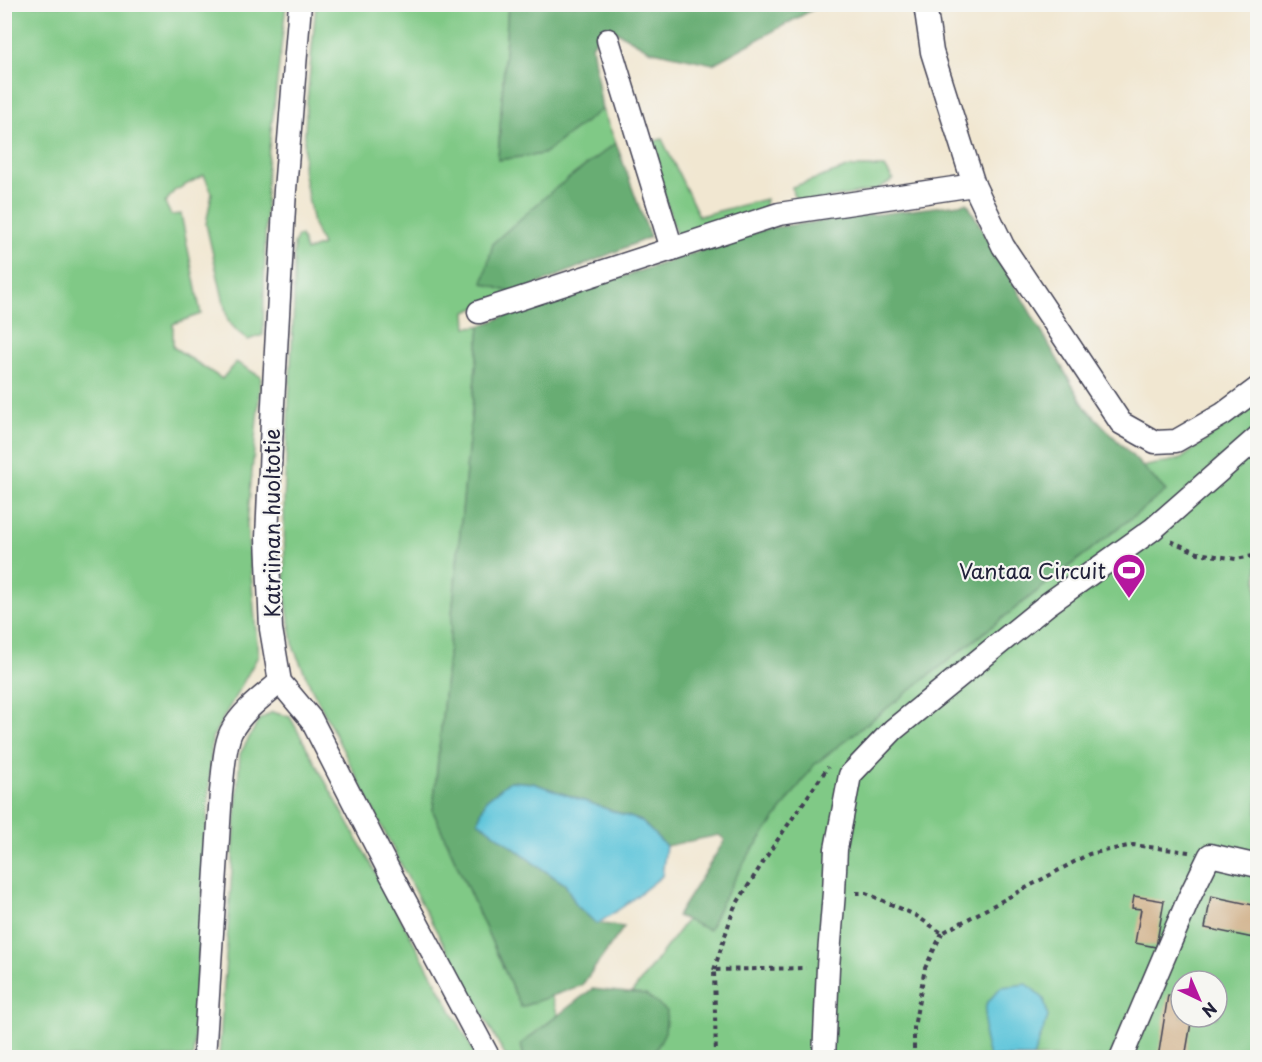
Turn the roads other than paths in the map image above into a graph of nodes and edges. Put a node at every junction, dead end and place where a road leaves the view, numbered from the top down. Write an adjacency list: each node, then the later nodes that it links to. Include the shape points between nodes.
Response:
1 (300, 4): 9 (lane, Katriinan huoltotie, via 284,201 267,538 271,629)
2 (926, 4): 4 (lane, via 932,52)
3 (608, 40): 5 (lane)
4 (974, 186): 5 (lane, via 779,214); 7 (lane, via 1003,246 1121,423 1155,441 1176,441 1223,414)
5 (672, 249): 6 (lane)
6 (479, 312)
7 (1257, 388)
8 (1257, 437): 13 (lane, via 1153,529 1048,604 893,730 850,775 836,849)
9 (280, 682): 11 (lane, via 245,711 231,733 226,755 220,792); 12 (lane, Katriinan huoltotie, via 310,719)
10 (1257, 866): 14 (lane, via 1210,855)
11 (204, 1058)
12 (489, 1058)
13 (824, 1058)
14 (1121, 1058)

